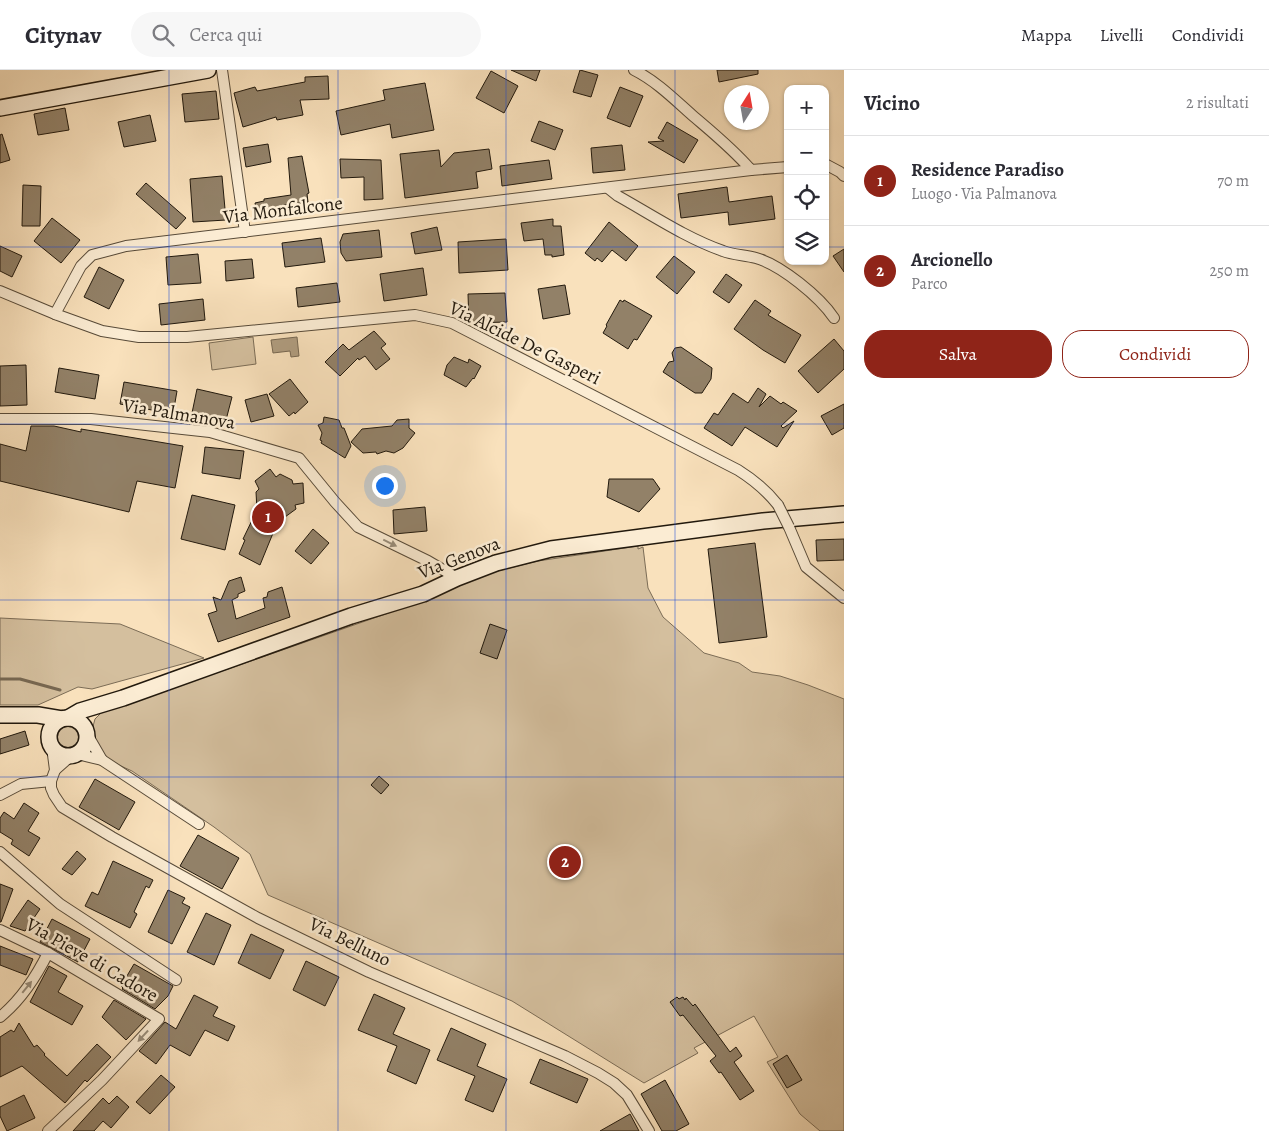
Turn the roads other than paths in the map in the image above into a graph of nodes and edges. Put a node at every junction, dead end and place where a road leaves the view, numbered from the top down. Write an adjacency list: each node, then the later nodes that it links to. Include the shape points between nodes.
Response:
1 (208, 70): 4 (main road)
2 (222, 70): 10 (street)
3 (634, 70): 7 (street, via 664,90 740,156)
4 (0, 108)
5 (829, 166): 8 (street)
6 (784, 167): 7 (street, Via Monfalcone)
7 (751, 170): 9 (street, Via Monfalcone)
8 (844, 176)
9 (608, 188): 10 (street, Via Monfalcone); 13 (street, via 692,237 724,252 758,259 776,267 795,280)
10 (246, 232): 12 (street, Via Monfalcone, via 126,246 92,256 81,266)
11 (0, 290): 12 (street)
12 (55, 314): 17 (street, Via Alcide De Gasperi, bridge, via 102,331 139,337 187,337 415,315 452,323 754,480 778,505 806,567)
13 (834, 318)
14 (0, 419): 16 (street, Via Palmanova, one-way to 16, via 91,418 210,432 298,458 358,527 428,560)
15 (844, 514): 16 (main road, Via Genova, via 551,549 496,563)
16 (456, 578): 18 (main road, Via Genova, via 423,594 351,616)
17 (844, 598)
18 (103, 704): 21 (main road, Via Genova); 23 (main road)
19 (0, 715): 20 (main road)
20 (16, 715): 21 (main road); 22 (main road, via 37,720)
21 (65, 718): 22 (main road); 23 (main road, via 78,720)
22 (51, 730): 24 (main road)
23 (86, 732): 25 (main road, via 86,744); 26 (street)
24 (52, 747): 25 (main road, via 61,754); 27 (street)
25 (74, 754): 26 (street); 27 (street)
26 (102, 760): 30 (street)
27 (55, 770): 28 (street)
28 (50, 781): 29 (street, via 21,784); 37 (street, Via Belluno, via 62,807 258,918 369,972 565,1056 606,1078 627,1095)
29 (0, 795)
30 (199, 824)
31 (0, 852): 34 (street, via 60,904)
32 (0, 930): 33 (street, Via Pieve di Cadore)
33 (48, 953): 35 (street, one-way to 33, via 37,976); 36 (street, Via Pieve di Cadore, one-way to 36, via 159,1019)
34 (176, 980)
35 (0, 1017)
36 (48, 1131)
37 (649, 1131)

